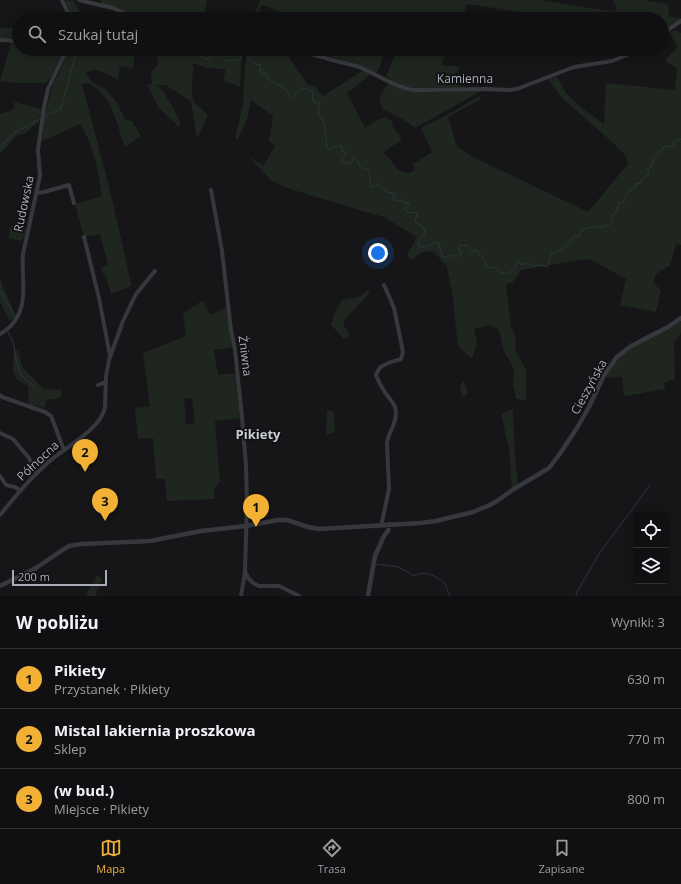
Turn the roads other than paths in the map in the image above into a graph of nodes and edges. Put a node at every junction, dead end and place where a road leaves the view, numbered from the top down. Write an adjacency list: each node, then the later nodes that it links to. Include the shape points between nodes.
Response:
1 (62, 0): 3 (street)
2 (79, 0): 4 (street)
3 (68, 12)
4 (121, 12)
5 (681, 21): 6 (street)
6 (669, 29)
7 (0, 40): 8 (street)
8 (12, 41)
9 (64, 56): 13 (street, Rudowska, via 48,89 44,107 38,150 40,172)
10 (321, 56): 11 (street, Kamienna, via 359,67 413,90 517,89 574,67)
11 (624, 56)
12 (211, 190): 32 (street, Żniwna, via 222,251 237,372 246,466)
13 (37, 193): 14 (street, via 68,184); 19 (street, Rudowska, via 23,254 22,305 13,323)
14 (74, 203)
15 (84, 237): 20 (street)
16 (155, 271): 20 (street, Północna, via 136,294)
17 (384, 286): 31 (street, via 394,308 403,352 400,358 383,365 376,375 383,390 393,402 396,412 387,443 389,489)
18 (681, 318): 30 (street, Cieszyńska, via 631,346 616,358 604,375 583,418 549,468 497,501 473,512 436,521)
19 (0, 334)
20 (110, 357): 21 (street, Północna)
21 (106, 382): 22 (street); 25 (street, Północna, via 104,411 93,427)
22 (98, 385)
23 (0, 395): 25 (street, via 51,416)
24 (0, 432): 26 (street, via 12,439 29,458)
25 (64, 450): 26 (street, Północna)
26 (36, 473): 28 (street, Północna)
27 (0, 476): 28 (street, via 6,485)
28 (21, 491): 29 (street, Północna)
29 (0, 515)
30 (389, 524): 31 (street); 33 (street)
31 (383, 525): 32 (street, via 319,529 288,520 278,520); 33 (street)
32 (246, 526): 34 (street, Żniwna); 35 (street, via 207,530 150,541 70,546 36,568)
33 (384, 536): 38 (street, via 375,556)
34 (245, 572): 36 (street, Żniwna); 37 (street, via 248,578 259,586 279,586)
35 (0, 586)
36 (241, 596)
37 (298, 596)
38 (368, 596)

